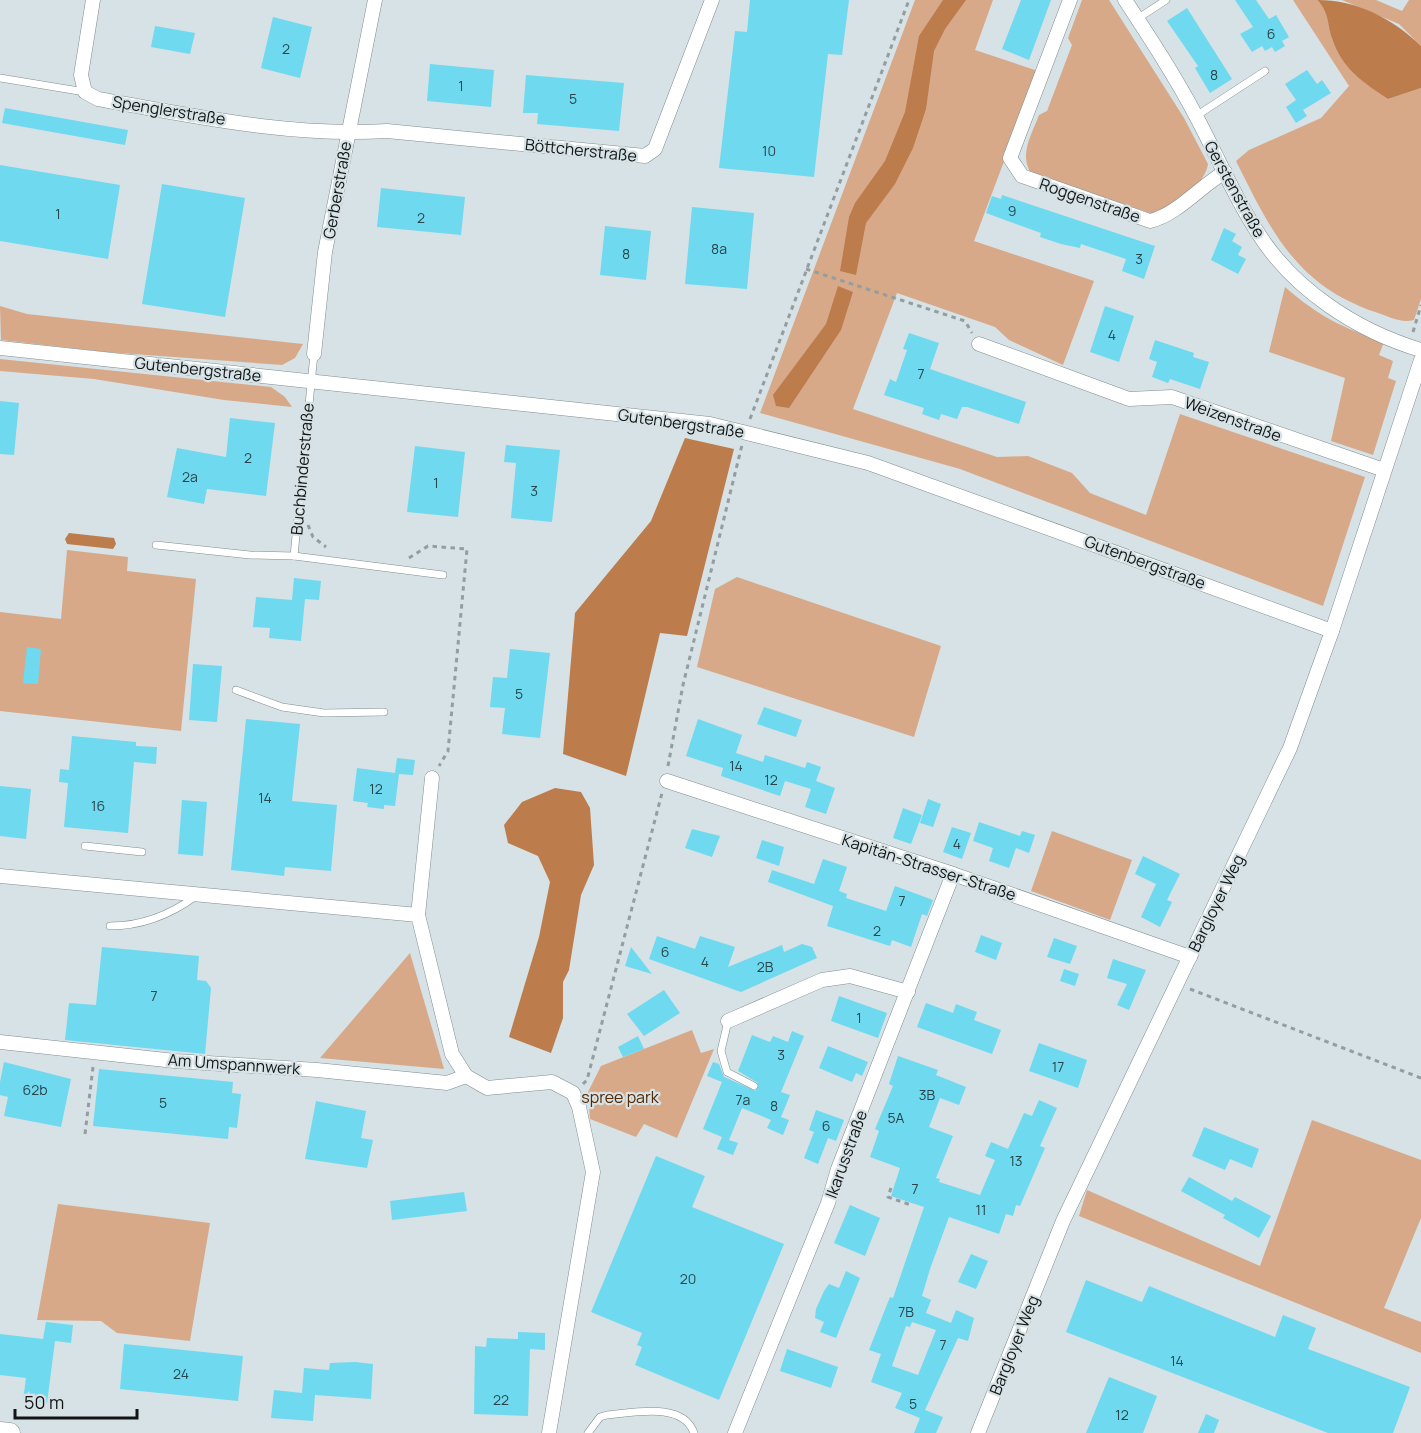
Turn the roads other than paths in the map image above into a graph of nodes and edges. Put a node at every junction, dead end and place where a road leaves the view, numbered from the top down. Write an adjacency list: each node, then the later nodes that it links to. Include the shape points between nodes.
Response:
1 (93, 0): 10 (street, via 81,75)
2 (375, 0): 12 (street, Gerberstraße)
3 (712, 0): 12 (street, Böttcherstraße, via 655,149 645,156 387,131)
4 (1070, 0): 13 (street, Roggenstraße, via 1010,158 1022,176 1150,221 1166,217 1204,184)
5 (1125, 0): 7 (street, Gerstenstraße)
6 (1166, 0): 7 (lane)
7 (1137, 19): 11 (street, Gerstenstraße)
8 (1265, 71): 11 (lane)
9 (0, 78): 10 (lane)
10 (85, 92): 12 (street, Spenglerstraße, via 99,99 157,110)
11 (1196, 116): 13 (street, Gerstenstraße)
12 (347, 134): 17 (street, Gerberstraße, via 325,252)
13 (1226, 172): 16 (street, Gerstenstraße, via 1257,233 1305,287 1391,342)
14 (979, 344): 20 (street, Weizenstraße, via 1130,399 1172,397)
15 (0, 348): 19 (street, Gutenbergstraße)
16 (1421, 350)
17 (314, 354): 19 (lane, Gerberstraße)
18 (1421, 360): 20 (street, Bargloyer Weg)
19 (310, 381): 22 (lane, Buchbinderstraße); 24 (street, Gutenbergstraße, via 746,431 868,463)
20 (1384, 470): 24 (street, Bargloyer Weg)
21 (156, 545): 22 (lane, Buchbinderstraße)
22 (294, 556): 23 (lane, Buchbinderstraße)
23 (443, 575)
24 (1332, 631): 36 (street, Bargloyer Weg, via 1290,748)
25 (236, 690): 26 (lane, via 282,707 324,713)
26 (384, 712)
27 (432, 778): 34 (street)
28 (667, 781): 31 (street, Kapitän-Strasser-Straße)
29 (85, 846): 30 (lane)
30 (142, 852)
31 (952, 874): 36 (street, Kapitän-Strasser-Straße); 37 (street, Ikarusstraße)
32 (0, 876): 33 (street)
33 (197, 895): 34 (street); 35 (lane, via 174,912 133,926)
34 (418, 915): 40 (street, via 452,1054)
35 (110, 926)
36 (1190, 957): 48 (street, Bargloyer Weg, via 1063,1221)
37 (908, 992): 38 (street, via 841,977 822,981); 47 (street, Ikarusstraße)
38 (728, 1022): 41 (lane, via 721,1051 727,1072)
39 (0, 1042): 40 (street, Am Umspannwerk, via 447,1083)
40 (466, 1076): 44 (street, via 486,1088 552,1083 573,1093 579,1107 593,1172)
41 (754, 1086)
42 (0, 1432): 43 (main road)
43 (10, 1433)
44 (549, 1433)
45 (588, 1433): 46 (lane, via 600,1417 607,1415 663,1412 687,1420)
46 (694, 1433)
47 (735, 1433)
48 (978, 1433)

